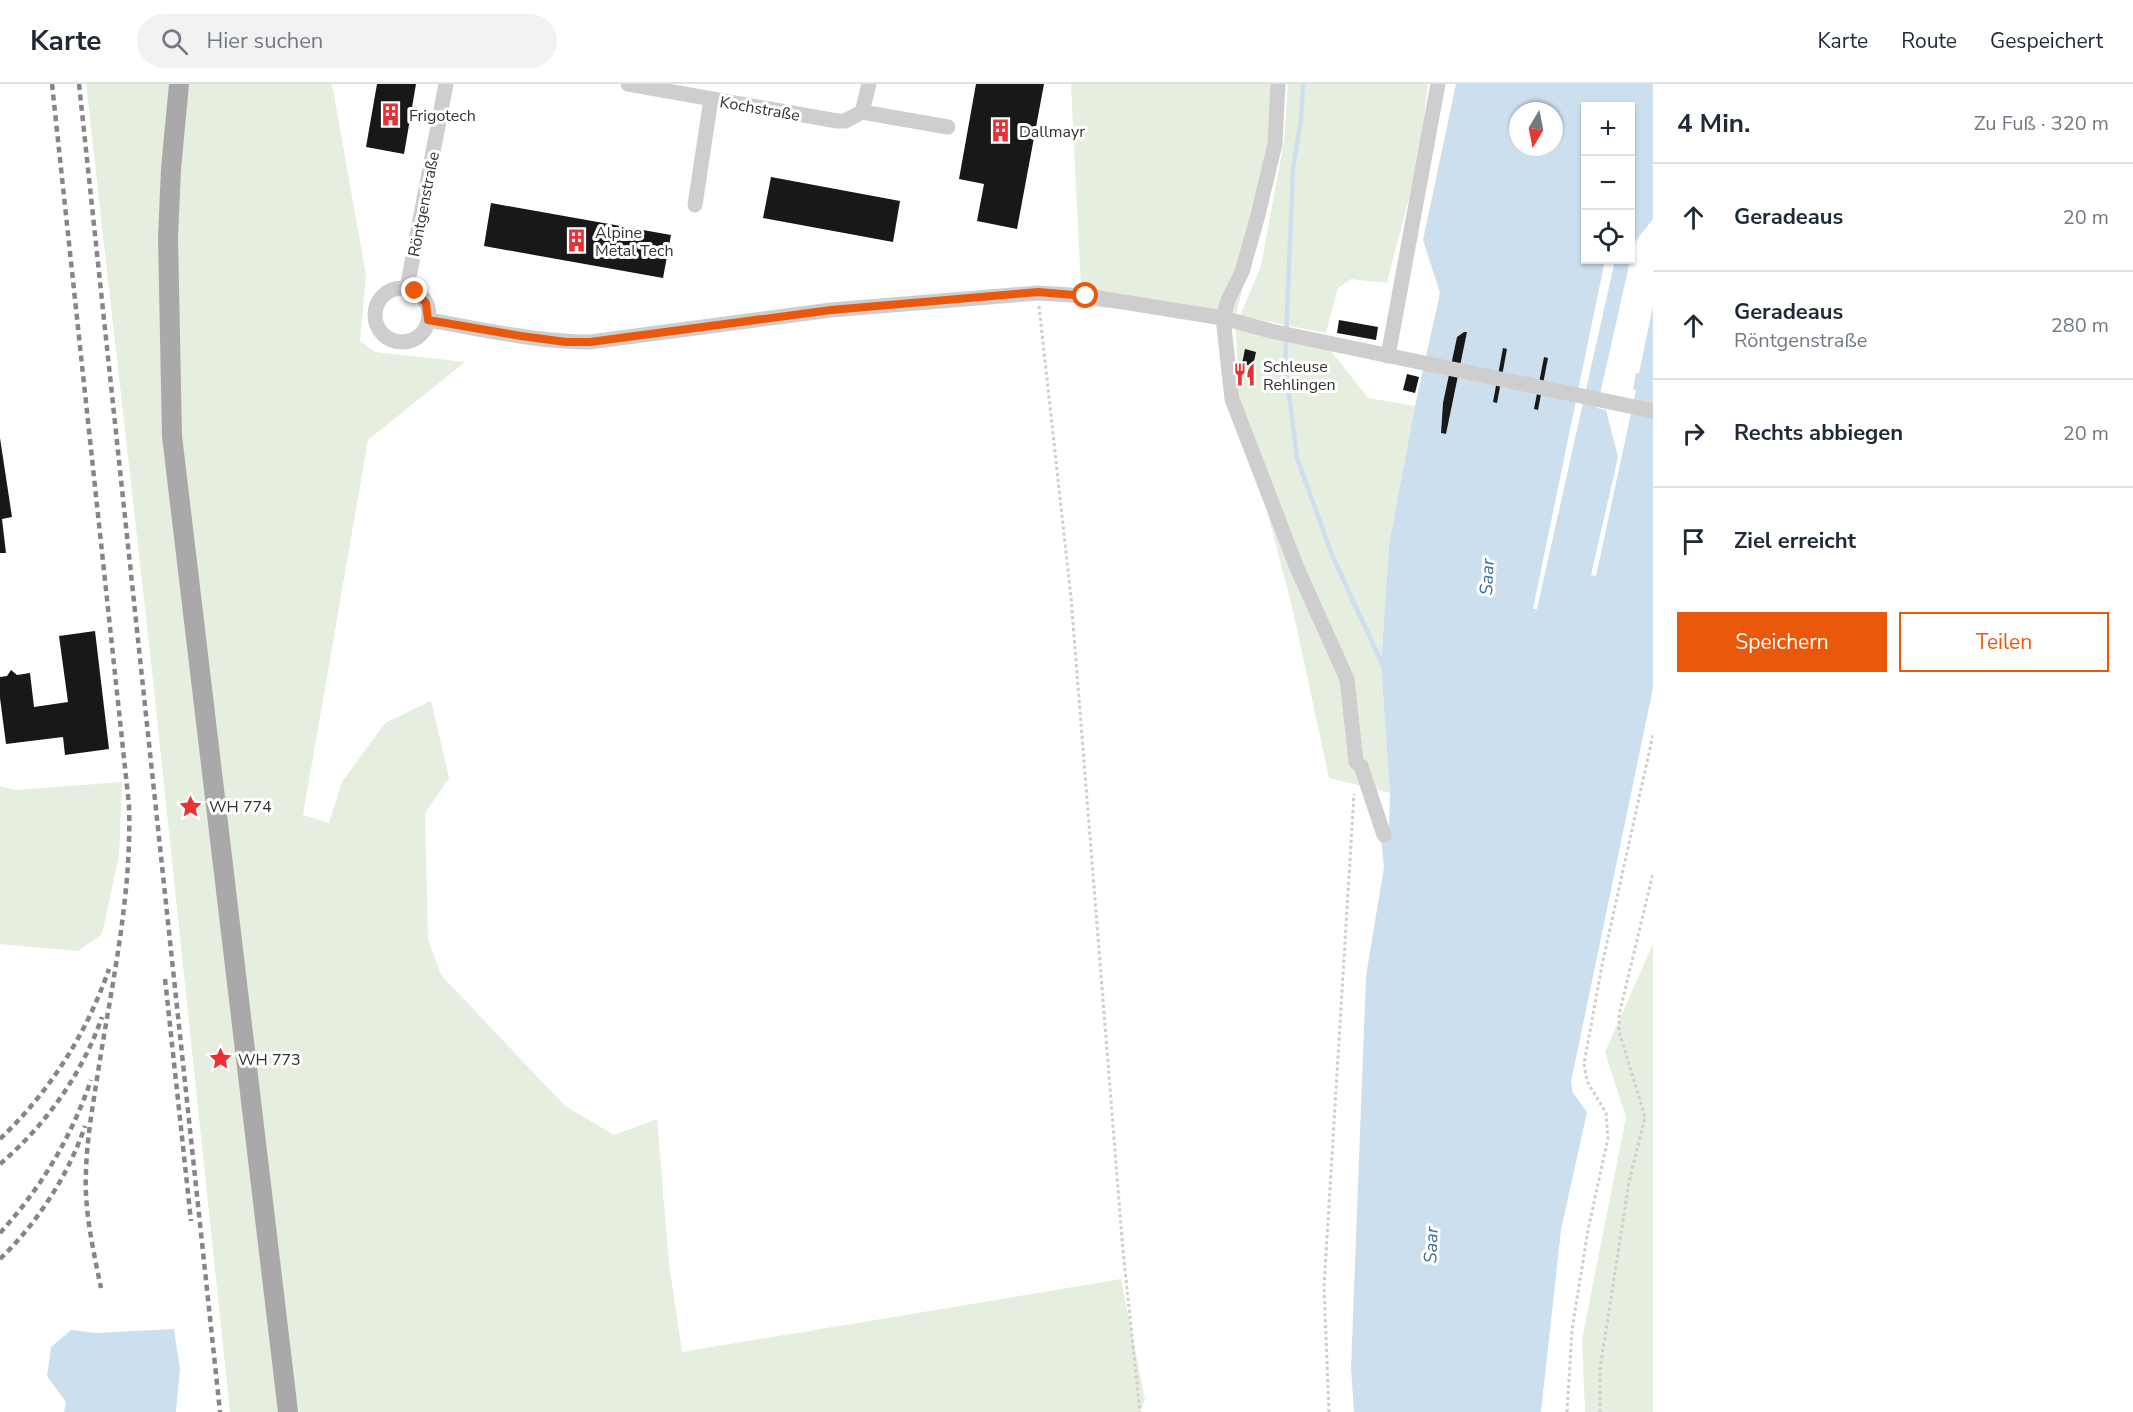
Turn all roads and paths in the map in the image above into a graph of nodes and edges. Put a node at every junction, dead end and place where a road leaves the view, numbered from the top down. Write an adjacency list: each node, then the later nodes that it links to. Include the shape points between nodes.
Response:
1 (179, 84): 21 (main road, via 168,237 172,436)
2 (446, 84): 11 (street, Röntgenstraße)
3 (628, 84): 7 (street, Kochstraße)
4 (869, 84): 8 (street)
5 (1278, 84): 13 (street, via 1275,144 1242,272)
6 (1438, 84): 15 (street)
7 (711, 99): 8 (street, Kochstraße, via 837,121); 10 (street)
8 (862, 112): 9 (street)
9 (948, 127)
10 (695, 205)
11 (407, 288): 14 (street, via 426,303); 14 (street, via 382,296 375,313 379,330 393,341 402,342 419,336)
12 (1038, 292): 13 (street); 14 (street, via 831,310 590,342 521,336); 22 (path, via 1071,598 1123,1251)
13 (1224, 318): 15 (street); 18 (street, via 1232,399 1297,568 1347,679)
14 (428, 320)
15 (1388, 356): 16 (street)
16 (1653, 411)
17 (1653, 735): 24 (path, via 1606,943 1584,1065 1587,1081 1606,1113 1608,1138 1572,1330)
18 (1356, 762): 19 (street, via 1361,766); 23 (path, via 1324,1287)
19 (1384, 835)
20 (1653, 873): 25 (path, via 1619,1015 1619,1031 1645,1117 1629,1182 1600,1370)
21 (288, 1412)
22 (1140, 1412)
23 (1329, 1412)
24 (1567, 1412)
25 (1600, 1412)

